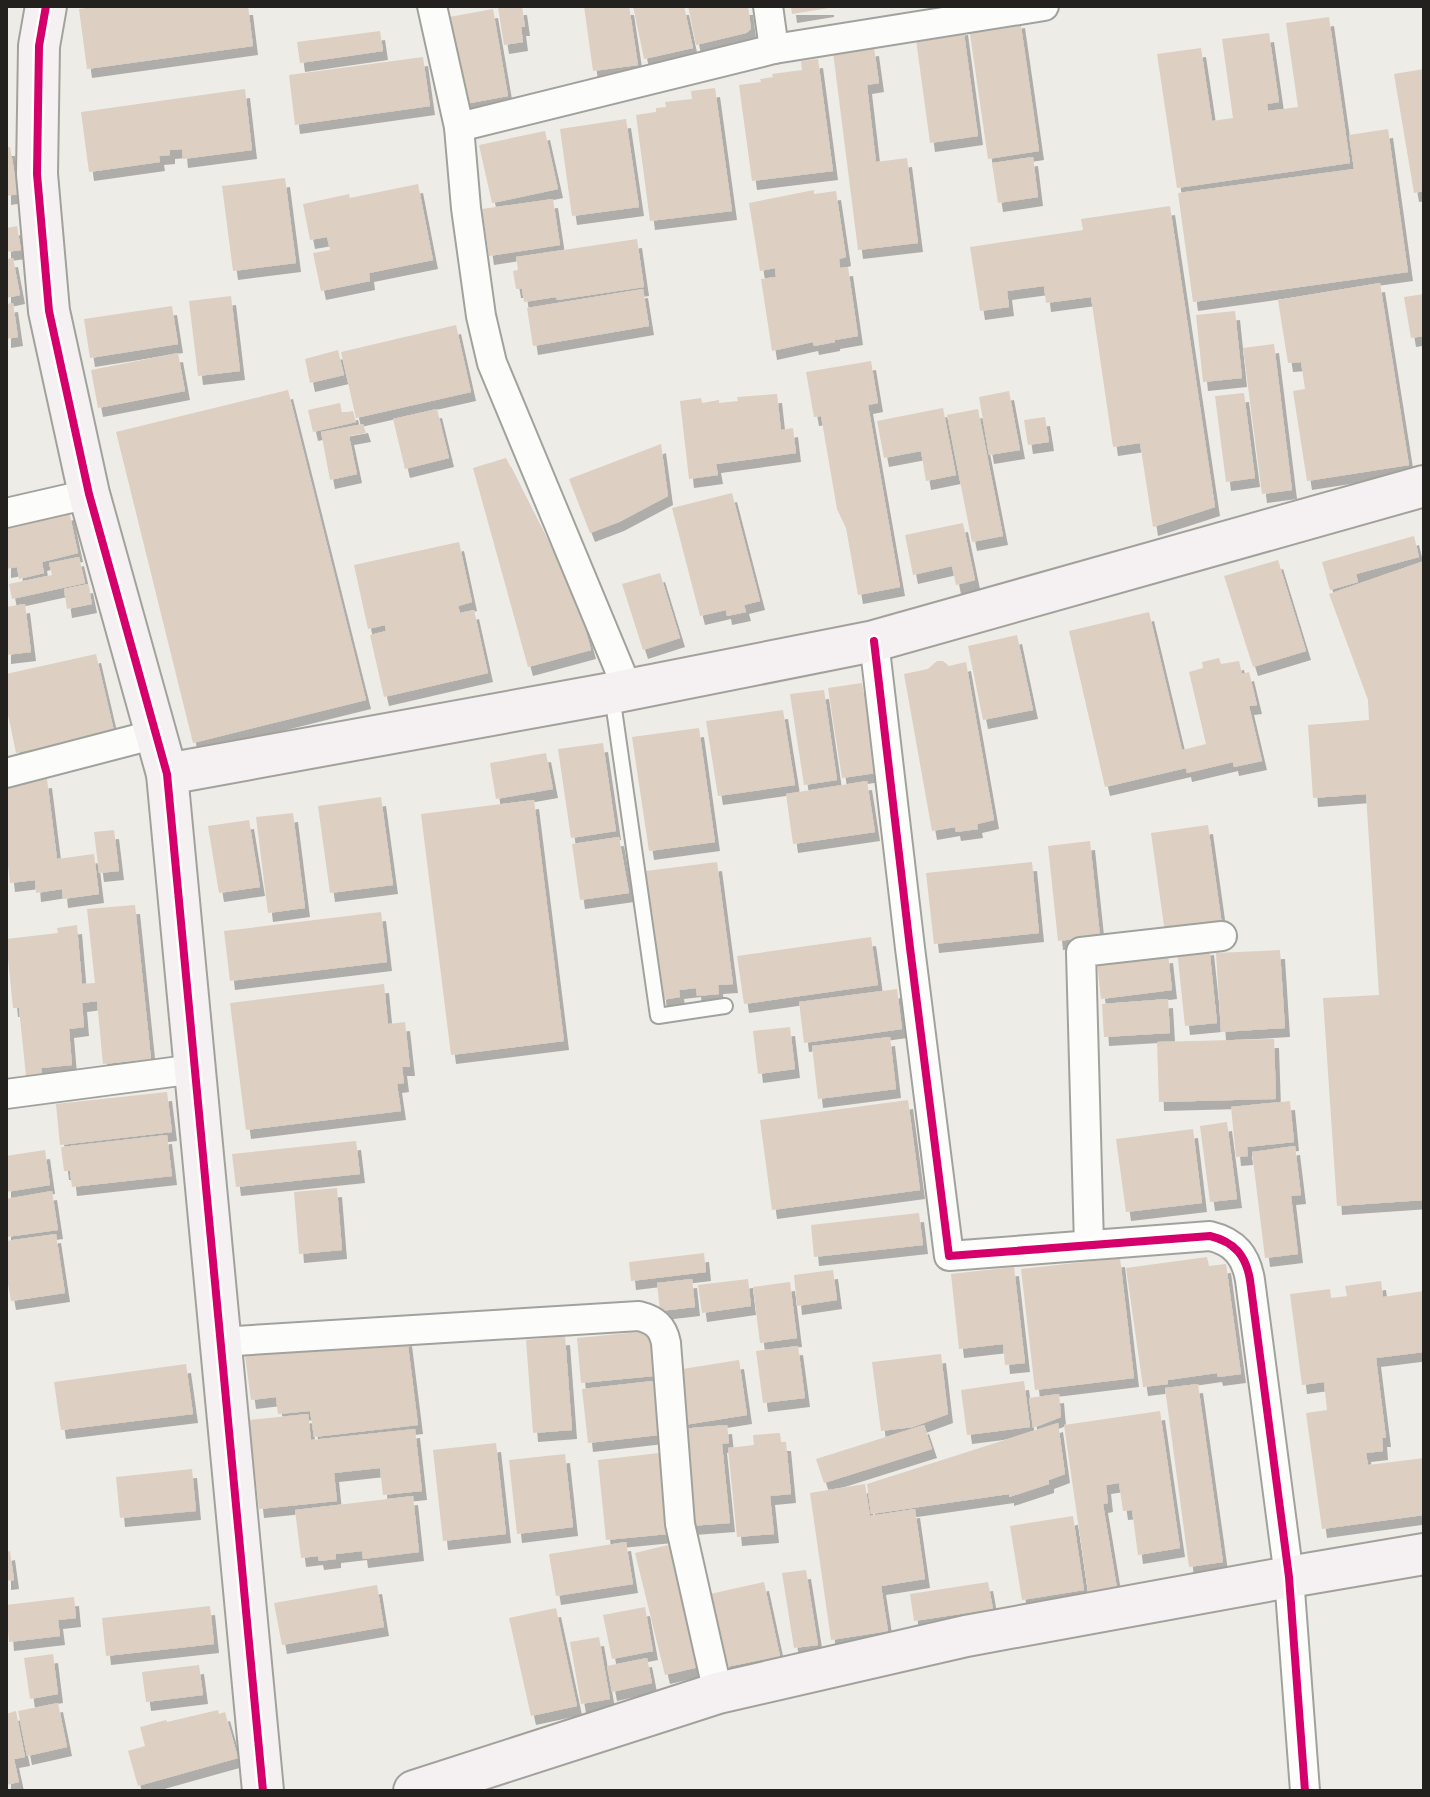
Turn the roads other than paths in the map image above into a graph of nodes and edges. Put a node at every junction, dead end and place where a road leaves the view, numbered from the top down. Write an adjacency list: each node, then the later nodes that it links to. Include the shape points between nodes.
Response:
1 (46, 6): 8 (street, via 39,46 37,174 49,311)
2 (432, 6): 6 (street)
3 (768, 6): 5 (street)
4 (1044, 6): 5 (street)
5 (774, 49): 6 (street)
6 (459, 127): 11 (street, via 481,316 492,363)
7 (1424, 486): 10 (street)
8 (89, 494): 9 (street); 12 (street)
9 (6, 513)
10 (874, 641): 11 (street); 19 (street, via 949,1256)
11 (620, 692): 14 (street); 16 (lane, via 658,1016)
12 (156, 734): 13 (street); 14 (street)
13 (6, 773)
14 (167, 774): 17 (street)
15 (1222, 936): 19 (street, via 1081,952)
16 (725, 1006)
17 (195, 1069): 18 (street); 20 (street)
18 (6, 1094)
19 (1089, 1245): 22 (street, via 1210,1236 1223,1239 1243,1256)
20 (219, 1342): 23 (street, via 639,1316 657,1324 666,1343 680,1524); 24 (street)
21 (1424, 1554): 22 (street)
22 (1289, 1577): 23 (street, via 966,1636); 26 (street)
23 (718, 1693): 25 (street)
24 (263, 1791)
25 (414, 1791)
26 (1305, 1791)

